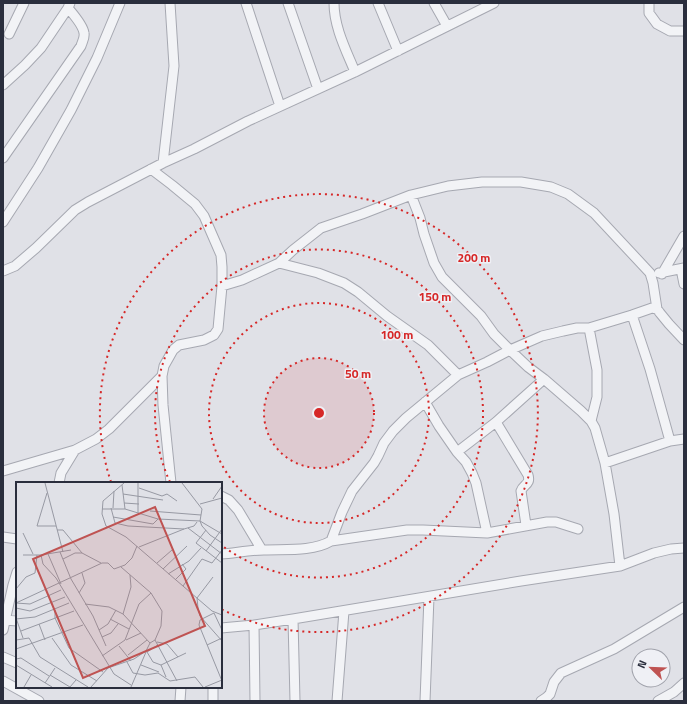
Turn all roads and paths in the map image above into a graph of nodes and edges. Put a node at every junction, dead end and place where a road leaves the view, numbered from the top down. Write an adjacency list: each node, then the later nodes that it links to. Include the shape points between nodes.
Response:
1 (24, 3): 14 (street)
2 (120, 3): 24 (street, via 71,110)
3 (170, 3): 21 (street, via 174,66)
4 (288, 3): 18 (street)
5 (334, 3): 16 (street, via 340,35)
6 (378, 3): 15 (street)
7 (434, 3): 12 (street)
8 (494, 3): 12 (street)
9 (649, 3): 13 (street, via 649,13 657,24 670,31)
10 (246, 4): 19 (street)
11 (69, 5): 17 (street, via 41,48); 20 (street, via 84,33 81,46)
12 (447, 26): 15 (street)
13 (684, 31)
14 (9, 34)
15 (398, 51): 16 (street)
16 (356, 72): 18 (street)
17 (3, 85)
18 (318, 89): 19 (street)
19 (280, 106): 21 (street)
20 (3, 158)
21 (163, 163): 22 (street)
22 (151, 169): 28 (street, via 75,210 15,266); 32 (street, via 194,204 204,216 221,255)
23 (412, 195): 26 (street, via 322,228); 29 (street, via 448,186 482,182 521,182 551,187 568,194 594,213); 37 (street, via 434,263 442,277)
24 (3, 222)
25 (684, 236): 30 (street)
26 (279, 263): 32 (street); 38 (street, via 344,282 428,346)
27 (683, 268): 30 (street); 31 (street)
28 (3, 271)
29 (650, 273): 30 (street); 33 (street)
30 (662, 274)
31 (684, 284)
32 (222, 286): 39 (street, via 218,329 214,335 204,340 179,345 172,350)
33 (657, 309): 34 (street, via 652,308); 36 (street)
34 (632, 315): 35 (street); 45 (street)
35 (589, 328): 37 (street, via 542,336); 42 (street, via 597,370 597,397)
36 (684, 340)
37 (510, 350): 38 (street); 40 (street)
38 (458, 375): 41 (street)
39 (162, 376): 46 (street, via 109,429); 51 (street)
40 (544, 379): 42 (street); 43 (street)
41 (425, 402): 47 (street); 58 (street, via 397,426 384,443 374,463 352,491)
42 (591, 420): 48 (street)
43 (496, 422): 47 (street); 53 (street, via 528,475 528,483 520,491)
44 (684, 439): 45 (street)
45 (670, 441): 48 (street)
46 (74, 450): 49 (street); 50 (street, via 61,473)
47 (457, 452): 55 (street, via 466,462 476,483)
48 (605, 463): 62 (street)
49 (3, 471)
50 (59, 482)
51 (171, 482)
52 (222, 496): 60 (street, via 238,510)
53 (526, 525): 54 (street, via 556,522); 55 (street)
54 (578, 529)
55 (487, 533): 58 (street, via 407,530)
56 (3, 537): 57 (street)
57 (16, 539)
58 (331, 541): 60 (street, via 324,545 303,548)
59 (684, 548): 62 (street, via 654,553)
60 (262, 550): 61 (street)
61 (222, 554)
62 (620, 566): 64 (street)
63 (16, 575): 68 (street)
64 (429, 597): 66 (street); 85 (street)
65 (684, 606): 86 (street, via 614,649 561,673 554,682 550,694)
66 (344, 611): 67 (street); 84 (street)
67 (294, 619): 70 (street); 83 (street)
68 (5, 620): 69 (street); 72 (street)
69 (16, 621)
70 (254, 625): 71 (street); 82 (street)
71 (222, 628)
72 (3, 630)
73 (3, 657): 74 (street)
74 (16, 663)
75 (3, 681): 79 (street)
76 (684, 683): 87 (street)
77 (181, 688): 80 (street)
78 (213, 688): 81 (street)
79 (39, 701)
80 (180, 701)
81 (213, 701)
82 (255, 701)
83 (295, 701)
84 (337, 701)
85 (425, 701)
86 (541, 701)
87 (658, 701)

